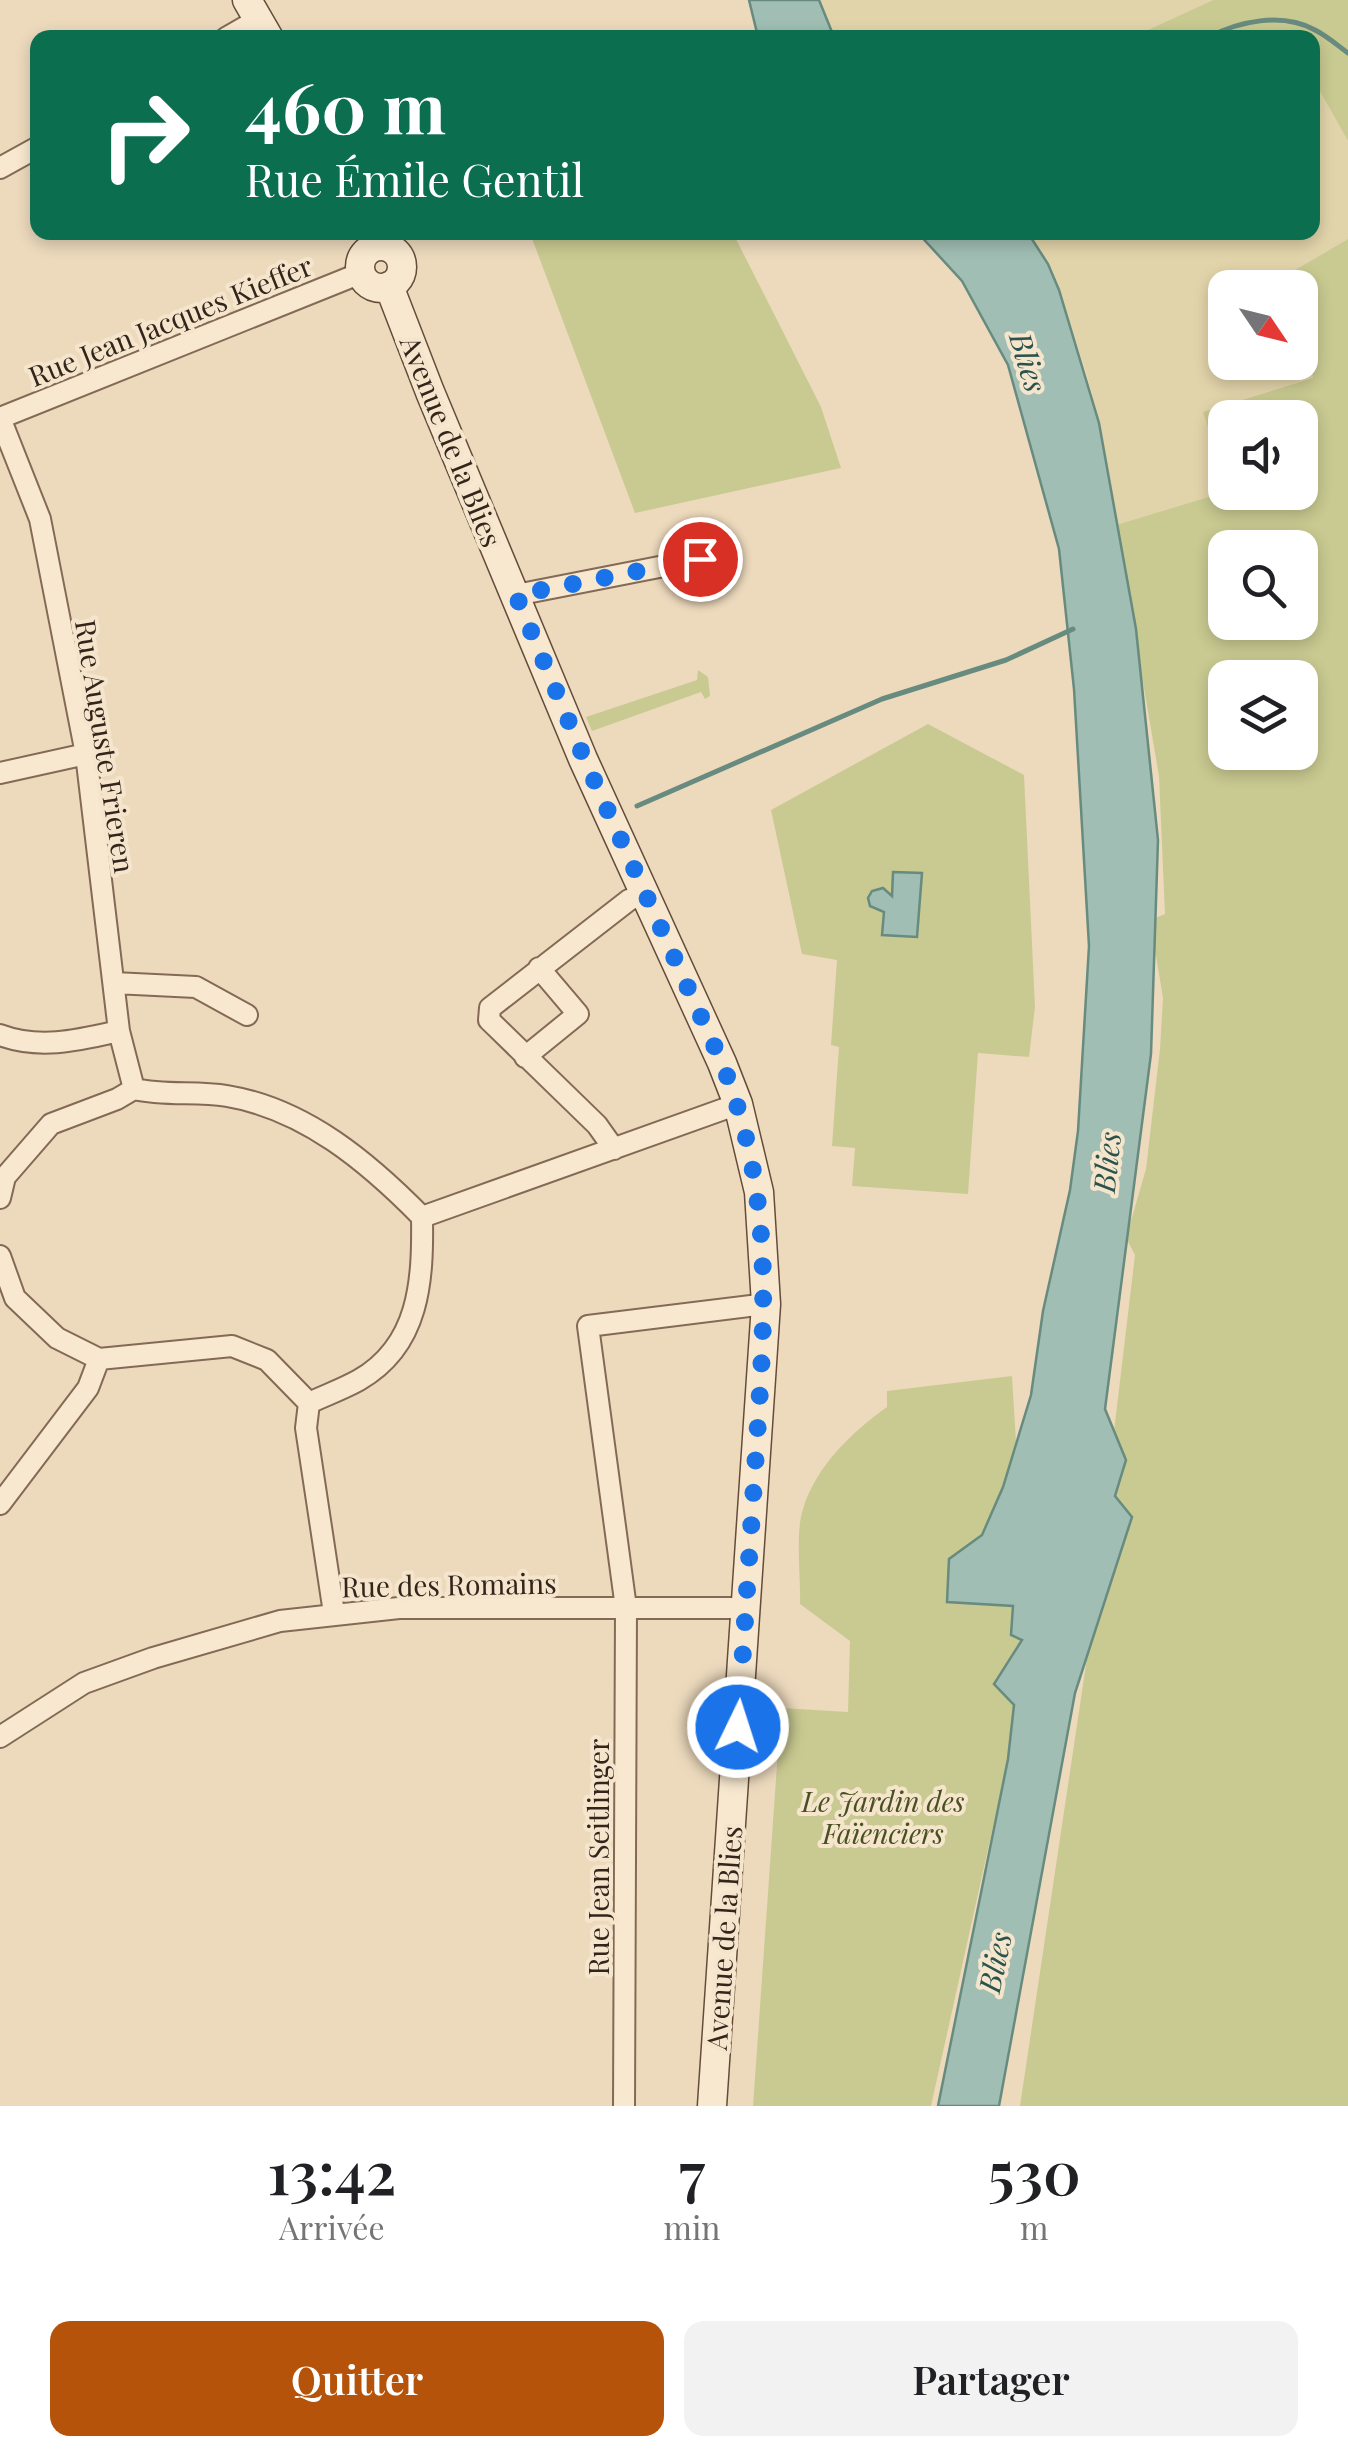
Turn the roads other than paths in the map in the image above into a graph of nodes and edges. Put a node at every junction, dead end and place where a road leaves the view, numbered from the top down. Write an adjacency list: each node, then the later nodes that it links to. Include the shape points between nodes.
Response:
1 (30, 151): 2 (street)
2 (0, 168)
3 (367, 251): 4 (street, Rue Jean Jacques Kieffer); 6 (main road, Avenue de la Blies, via 391,249 400,259 401,271 390,286)
4 (0, 418): 7 (street, Rue Auguste Frieren, via 40,518)
5 (700, 559): 6 (street)
6 (516, 595): 9 (main road, Avenue de la Blies)
7 (86, 754): 8 (street); 11 (street, Rue Auguste Frieren)
8 (0, 772)
9 (644, 894): 10 (street); 17 (main road, Avenue de la Blies)
10 (539, 968): 15 (street, via 490,1008 489,1020); 15 (street, via 578,1014)
11 (114, 983): 12 (street, via 196,988); 13 (street, Rue Auguste Frieren)
12 (247, 1016)
13 (119, 1030): 14 (street, via 63,1044); 16 (street, Rue Auguste Frieren)
14 (0, 1035)
15 (525, 1058): 18 (street, via 597,1124)
16 (134, 1089): 19 (street, via 52,1124 5,1177); 20 (street, via 226,1096 284,1112 342,1145)
17 (738, 1104): 18 (street); 22 (main road, Avenue de la Blies, via 758,1192)
18 (614, 1149): 20 (street)
19 (0, 1198)
20 (422, 1217): 24 (street, via 416,1310 391,1354 361,1379)
21 (0, 1256): 23 (street, via 15,1298 57,1338)
22 (766, 1304): 26 (street, Rue Jean Seitlinger, via 588,1326); 27 (main road, Avenue de la Blies)
23 (99, 1359): 24 (street, via 232,1346 267,1360); 25 (street, via 88,1388)
24 (310, 1403): 28 (street, via 306,1428)
25 (0, 1504)
26 (626, 1608): 27 (street, Rue des Romains); 28 (street, Rue des Romains); 30 (street, Rue Jean Seitlinger)
27 (746, 1608): 31 (main road, Avenue de la Blies)
28 (334, 1613): 29 (street, Rue des Romains, via 280,1621 108,1673)
29 (0, 1737)
30 (624, 2106)
31 (712, 2106)

